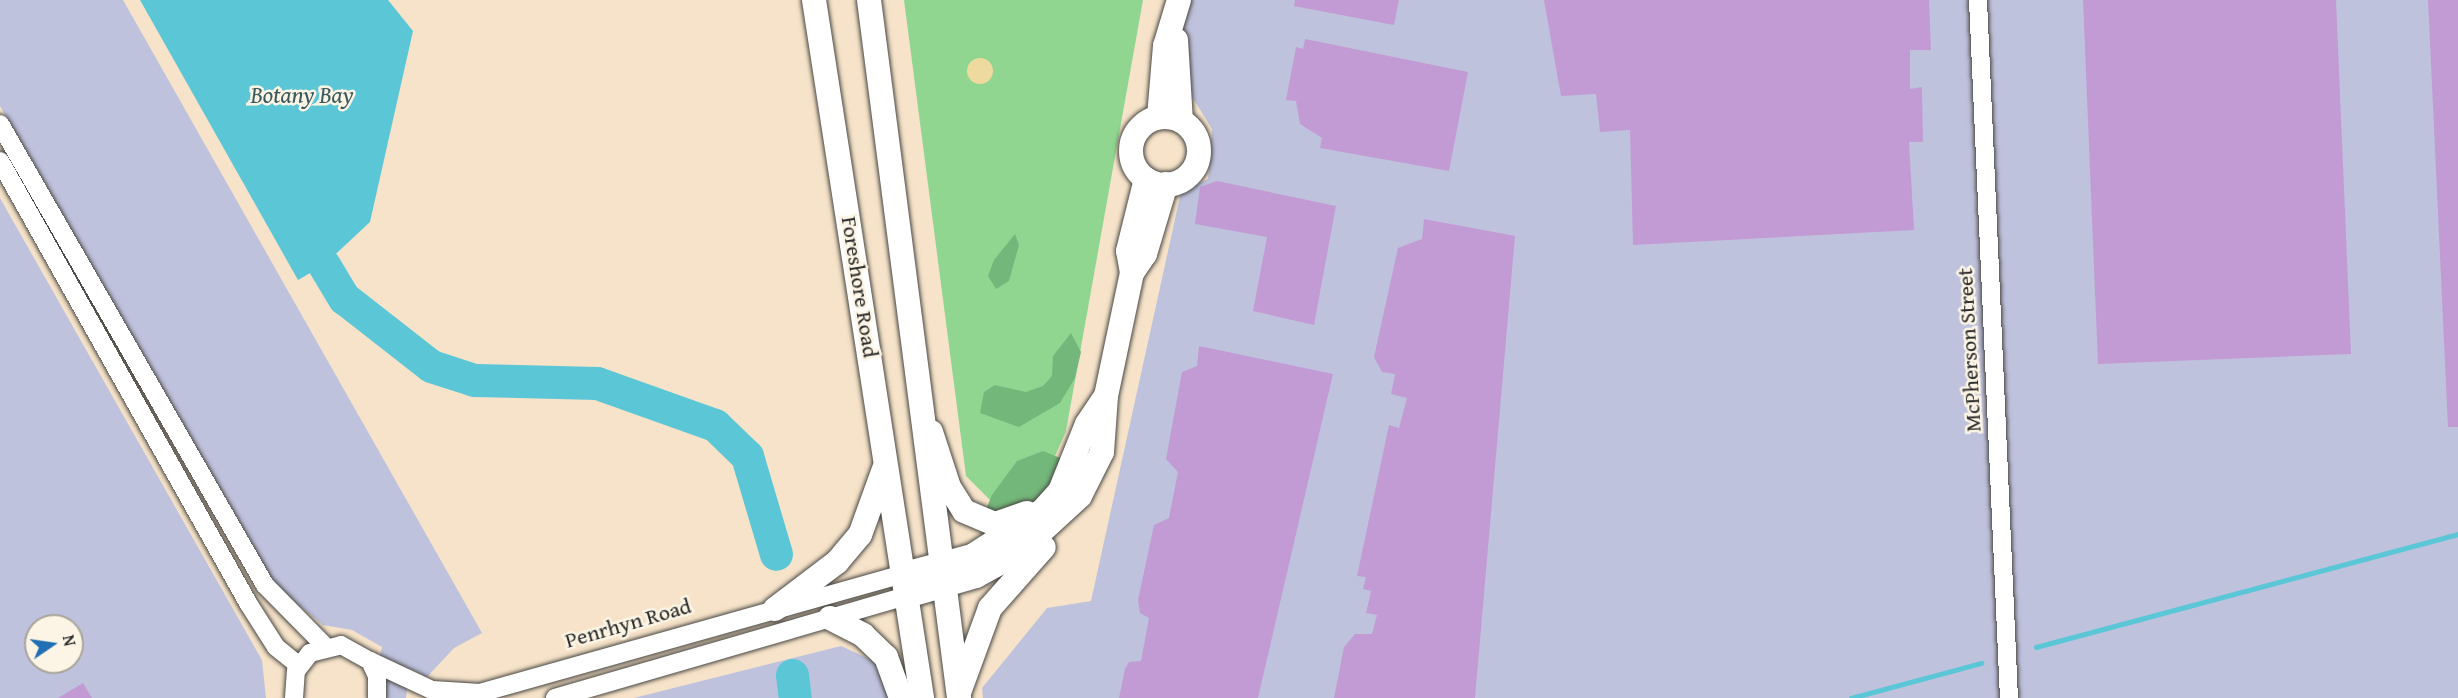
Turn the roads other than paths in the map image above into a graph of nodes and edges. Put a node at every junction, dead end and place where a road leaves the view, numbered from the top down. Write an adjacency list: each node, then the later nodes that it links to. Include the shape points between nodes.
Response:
1 (814, 0): 12 (main road, Foreshore Road)
2 (869, 0): 9 (main road, Foreshore Road)
3 (1179, 0): 5 (main road, via 1174,28 1165,46)
4 (1978, 0): 27 (street, McPherson Street)
5 (1170, 119): 8 (main road, via 1134,138 1133,161); 8 (main road, via 1197,138 1197,161 1185,178)
6 (0, 124): 18 (street, via 265,585)
7 (0, 161): 20 (street, via 248,603 276,647)
8 (1156, 182): 10 (main road, via 1145,254 1132,273)
9 (916, 385): 11 (main road, via 955,502 986,521 1022,516); 14 (main road, Foreshore Road)
10 (1106, 396): 11 (main road); 13 (main road, via 1102,452 1080,496)
11 (1074, 460): 14 (main road, via 1060,491 1026,524)
12 (886, 461): 15 (main road, Foreshore Road); 16 (main road, via 860,535 837,562)
13 (1063, 518): 14 (main road, via 1018,553); 21 (main road, via 990,608)
14 (939, 576): 15 (main road); 21 (main road, Foreshore Road)
15 (905, 585): 16 (street, Penrhyn Road); 17 (street); 26 (main road, Foreshore Road)
16 (775, 609): 19 (street, Penrhyn Road, via 480,693 432,690)
17 (830, 618): 24 (street); 25 (main road, via 863,635 886,657)
18 (325, 646): 19 (street, Penrhyn Road, via 342,645); 20 (street)
19 (370, 661): 23 (street, via 377,676)
20 (298, 666): 22 (street)
21 (958, 697)
22 (294, 698)
23 (377, 698)
24 (555, 698)
25 (901, 698)
26 (922, 698)
27 (2009, 698)

